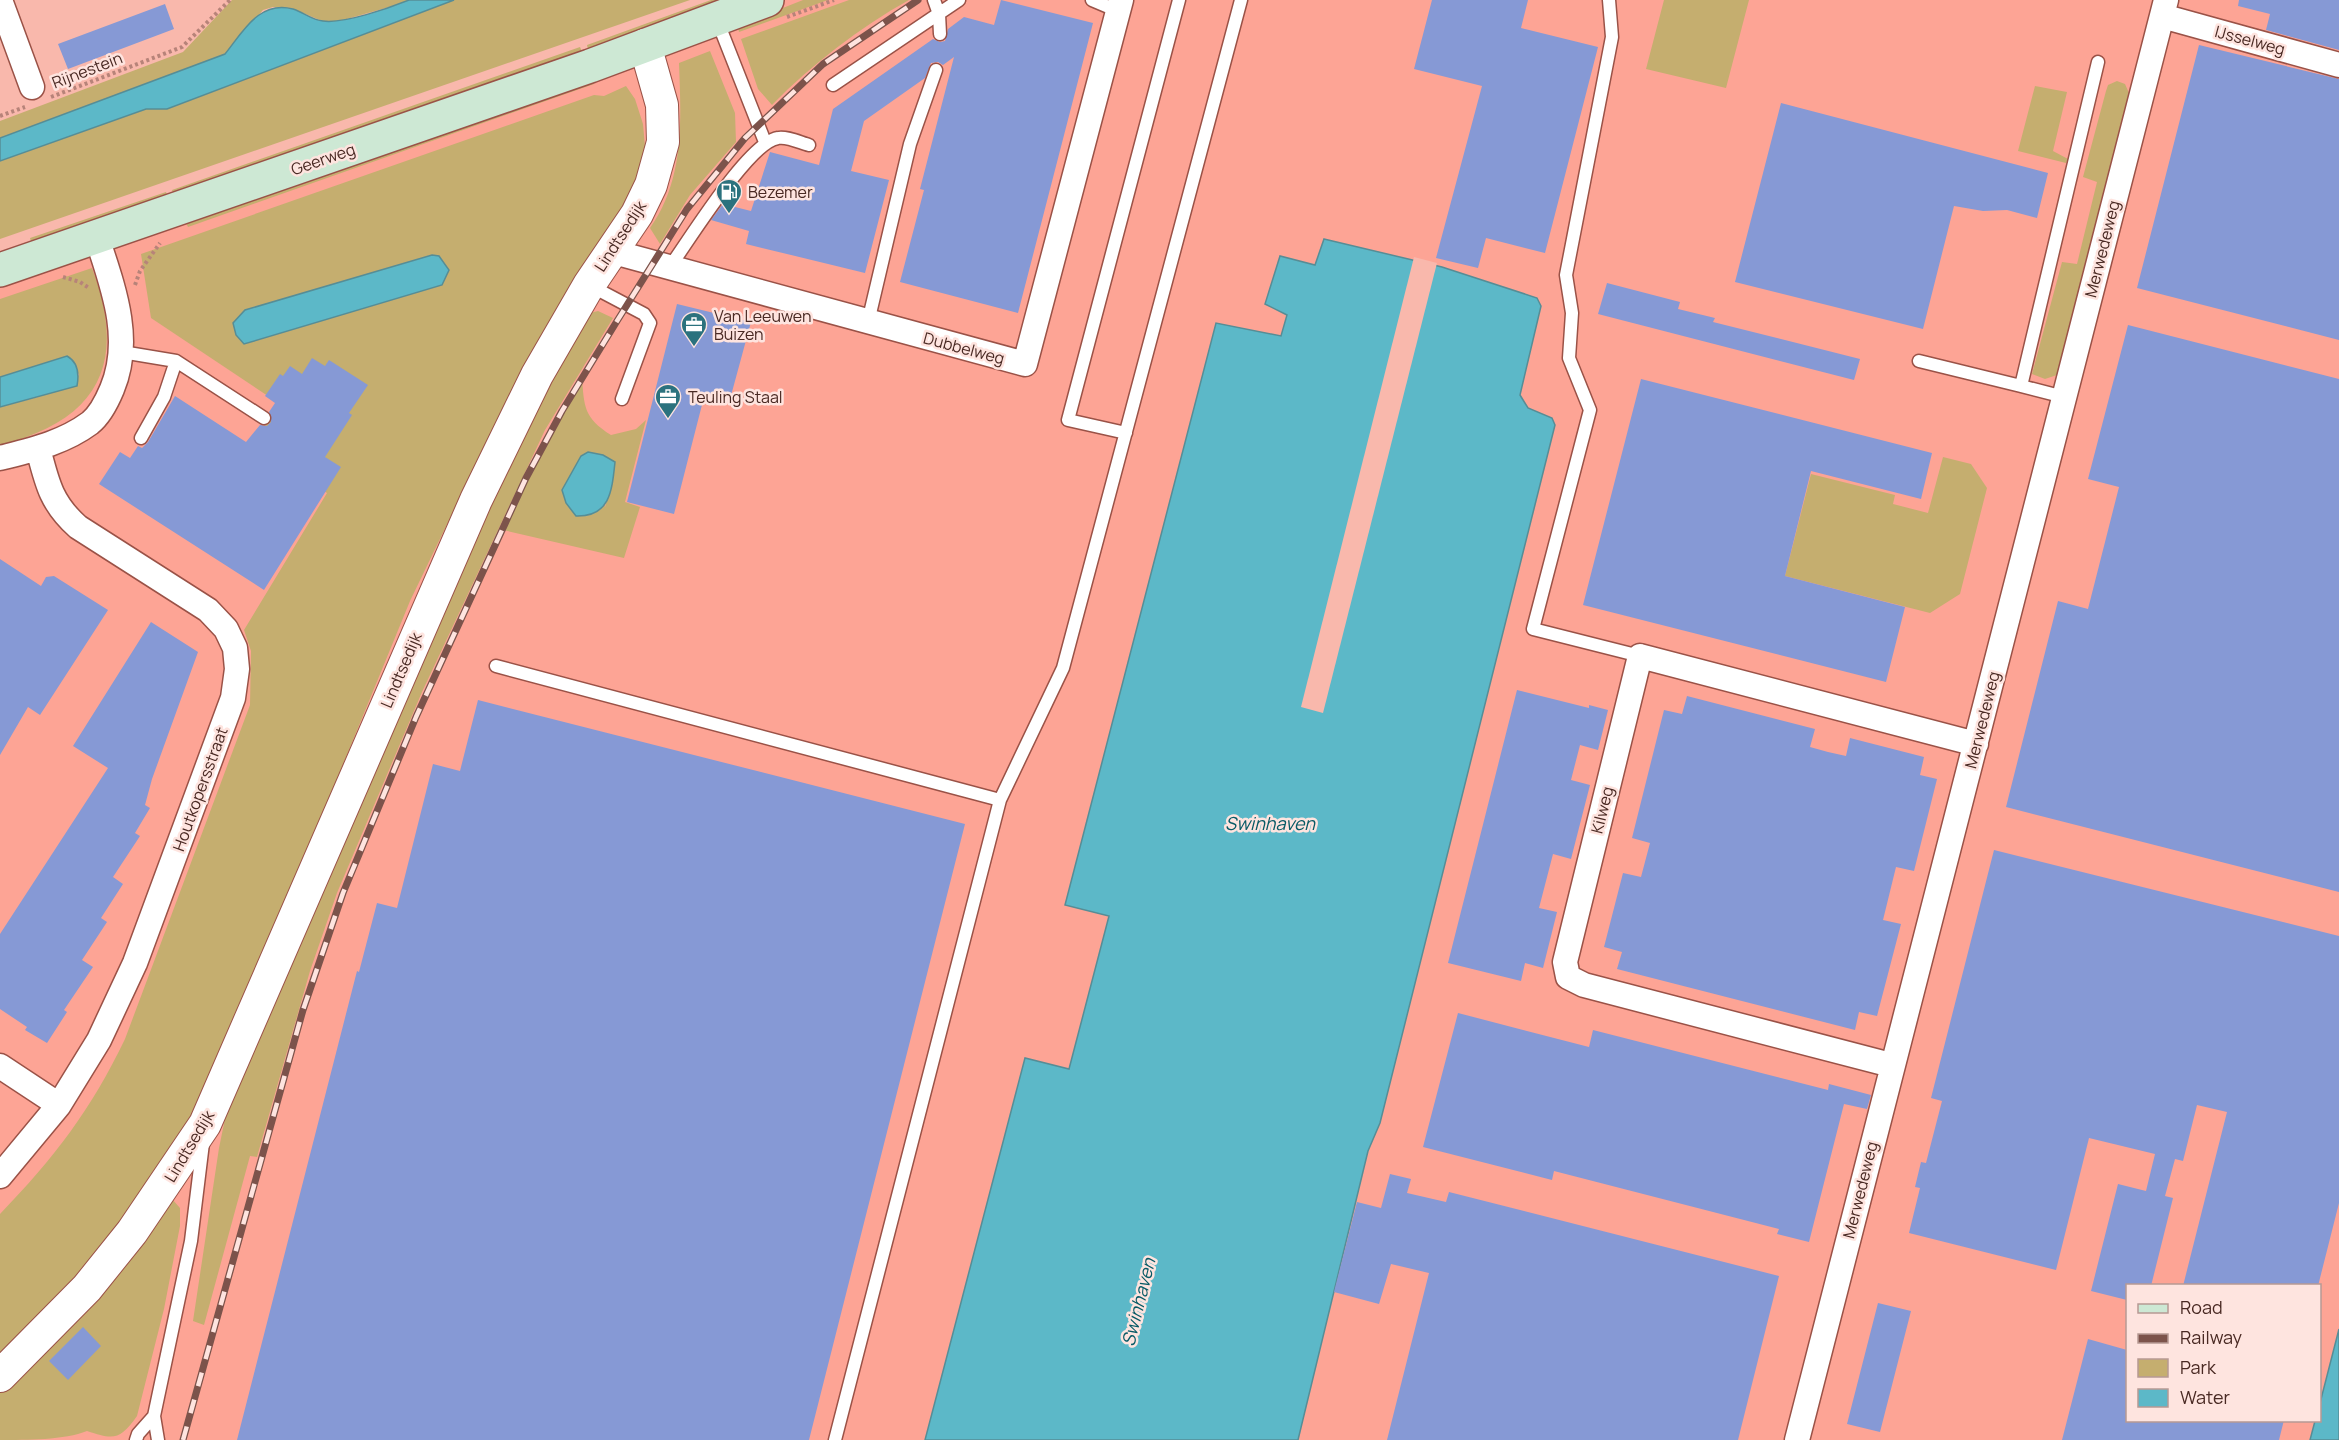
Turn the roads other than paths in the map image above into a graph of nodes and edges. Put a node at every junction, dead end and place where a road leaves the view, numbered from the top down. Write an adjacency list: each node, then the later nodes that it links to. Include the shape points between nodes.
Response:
1 (0, 0): 19 (street)
2 (767, 0): 12 (main road)
3 (934, 0): 11 (lane)
4 (959, 0): 11 (lane)
5 (1092, 0): 10 (lane)
6 (1179, 0): 35 (lane, via 1068,420)
7 (1241, 0): 35 (lane)
8 (1609, 0): 39 (lane, via 1612,37 1566,275 1572,313 1569,358 1590,410 1533,629)
9 (2164, 4): 16 (street, IJsselweg); 32 (street, Merwedeweg)
10 (1119, 5): 27 (street, Dubbelweg, via 1025,364)
11 (939, 14): 13 (lane); 18 (lane)
12 (717, 19): 14 (main road); 20 (lane)
13 (940, 34)
14 (645, 45): 22 (main road, Geerweg); 23 (street, Lindtsedijk, via 662,105 663,142 651,185 637,214)
15 (2098, 62): 31 (lane)
16 (2339, 65)
17 (936, 70): 27 (lane, via 910,144)
18 (833, 85)
19 (37, 96)
20 (765, 142): 21 (lane, via 779,137); 24 (lane, via 734,176)
21 (809, 145)
22 (97, 238): 25 (main road, Geerweg); 28 (street, via 120,316)
23 (610, 251): 24 (street, Dubbelweg); 26 (street, Lindtsedijk)
24 (669, 268): 27 (street, Dubbelweg)
25 (0, 270)
26 (589, 285): 33 (lane, via 644,314 651,323); 46 (street, Lindtsedijk, via 537,375 476,500)
27 (868, 322)
28 (122, 352): 29 (lane); 37 (street, via 107,402 92,422)
29 (176, 361): 34 (lane); 36 (lane, via 164,397)
30 (1919, 361): 31 (lane)
31 (2021, 386): 32 (lane)
32 (2064, 397): 41 (street, Merwedeweg)
33 (622, 399)
34 (264, 418)
35 (1126, 433): 42 (lane, via 1063,668)
36 (141, 438)
37 (38, 448): 38 (street); 45 (street, Houtkopersstraat, via 50,491 61,512 78,527 208,610 226,630 235,648 237,669 233,698 135,963 99,1040)
38 (0, 458)
39 (1640, 656): 41 (street); 43 (street, Kilweg, via 1565,962 1568,977 1584,985)
40 (496, 666): 42 (lane)
41 (1976, 744): 43 (street, Merwedeweg)
42 (999, 800): 52 (lane)
43 (1891, 1065): 53 (street, Merwedeweg)
44 (0, 1066): 45 (street)
45 (59, 1105): 47 (street, Houtkopersstraat)
46 (205, 1124): 48 (street, Lindtsedijk, via 132,1232 87,1288); 49 (lane, via 191,1241)
47 (0, 1176)
48 (0, 1376)
49 (154, 1416): 50 (lane); 51 (lane)
50 (136, 1440)
51 (158, 1440)
52 (835, 1440)
53 (1797, 1440)

